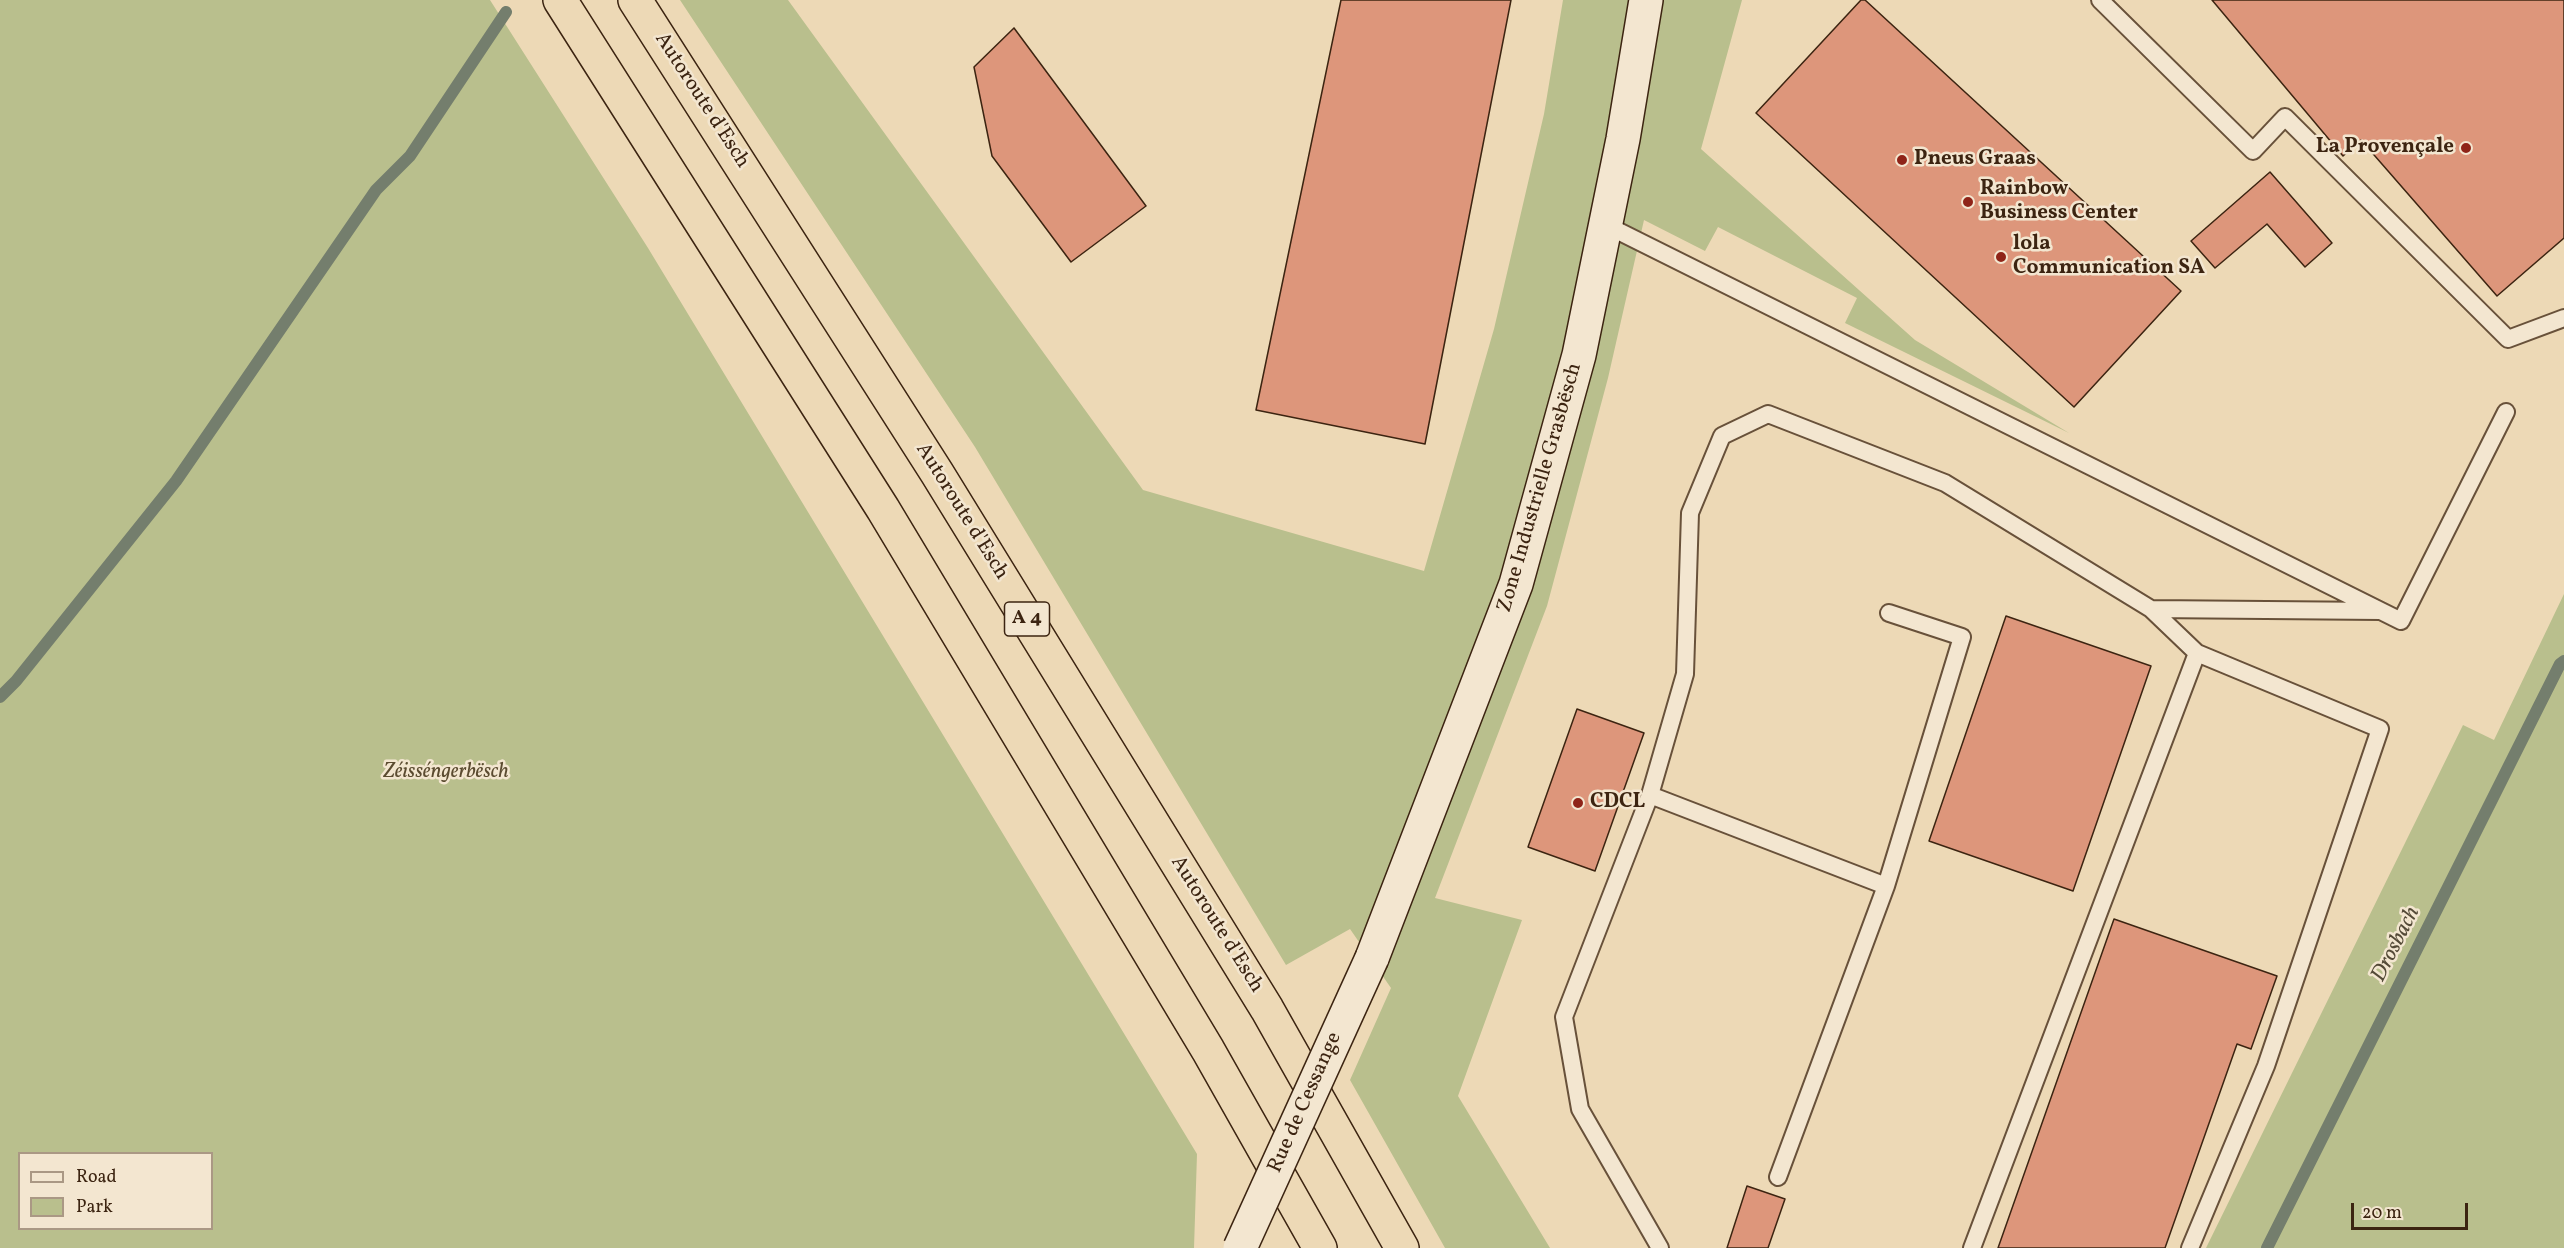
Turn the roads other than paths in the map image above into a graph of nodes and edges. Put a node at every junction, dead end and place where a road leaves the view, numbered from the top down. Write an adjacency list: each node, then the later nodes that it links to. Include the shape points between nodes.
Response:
1 (560, 0): 17 (highway, via 883,509 1208,1050)
2 (635, 0): 18 (highway, Autoroute d'Esch / A 4, via 937,473 1261,998)
3 (1646, 0): 5 (main road, Zone Industrielle Grasbësch)
4 (2100, 0): 6 (lane, via 2253,151 2285,117 2508,339)
5 (1606, 225): 9 (lane); 14 (main road, Zone Industrielle Grasbësch, via 1580,355 1516,584)
6 (2564, 318)
7 (2506, 412): 9 (lane, via 2401,621)
8 (2151, 609): 9 (lane); 11 (lane); 12 (lane, via 1945,483 1768,414 1722,436 1690,513 1686,674)
9 (2381, 611)
10 (1889, 613): 13 (lane, via 1962,637)
11 (2197, 653): 20 (lane); 21 (lane, via 2380,729 2266,1066)
12 (1650, 795): 13 (lane); 19 (lane, via 1564,1017 1580,1109)
13 (1886, 886): 15 (lane)
14 (1372, 958): 16 (main road, Rue de Cessange, bridge)
15 (1778, 1177)
16 (1240, 1248)
17 (1320, 1248)
18 (1402, 1248)
19 (1660, 1248)
20 (1972, 1248)
21 (2190, 1248)

